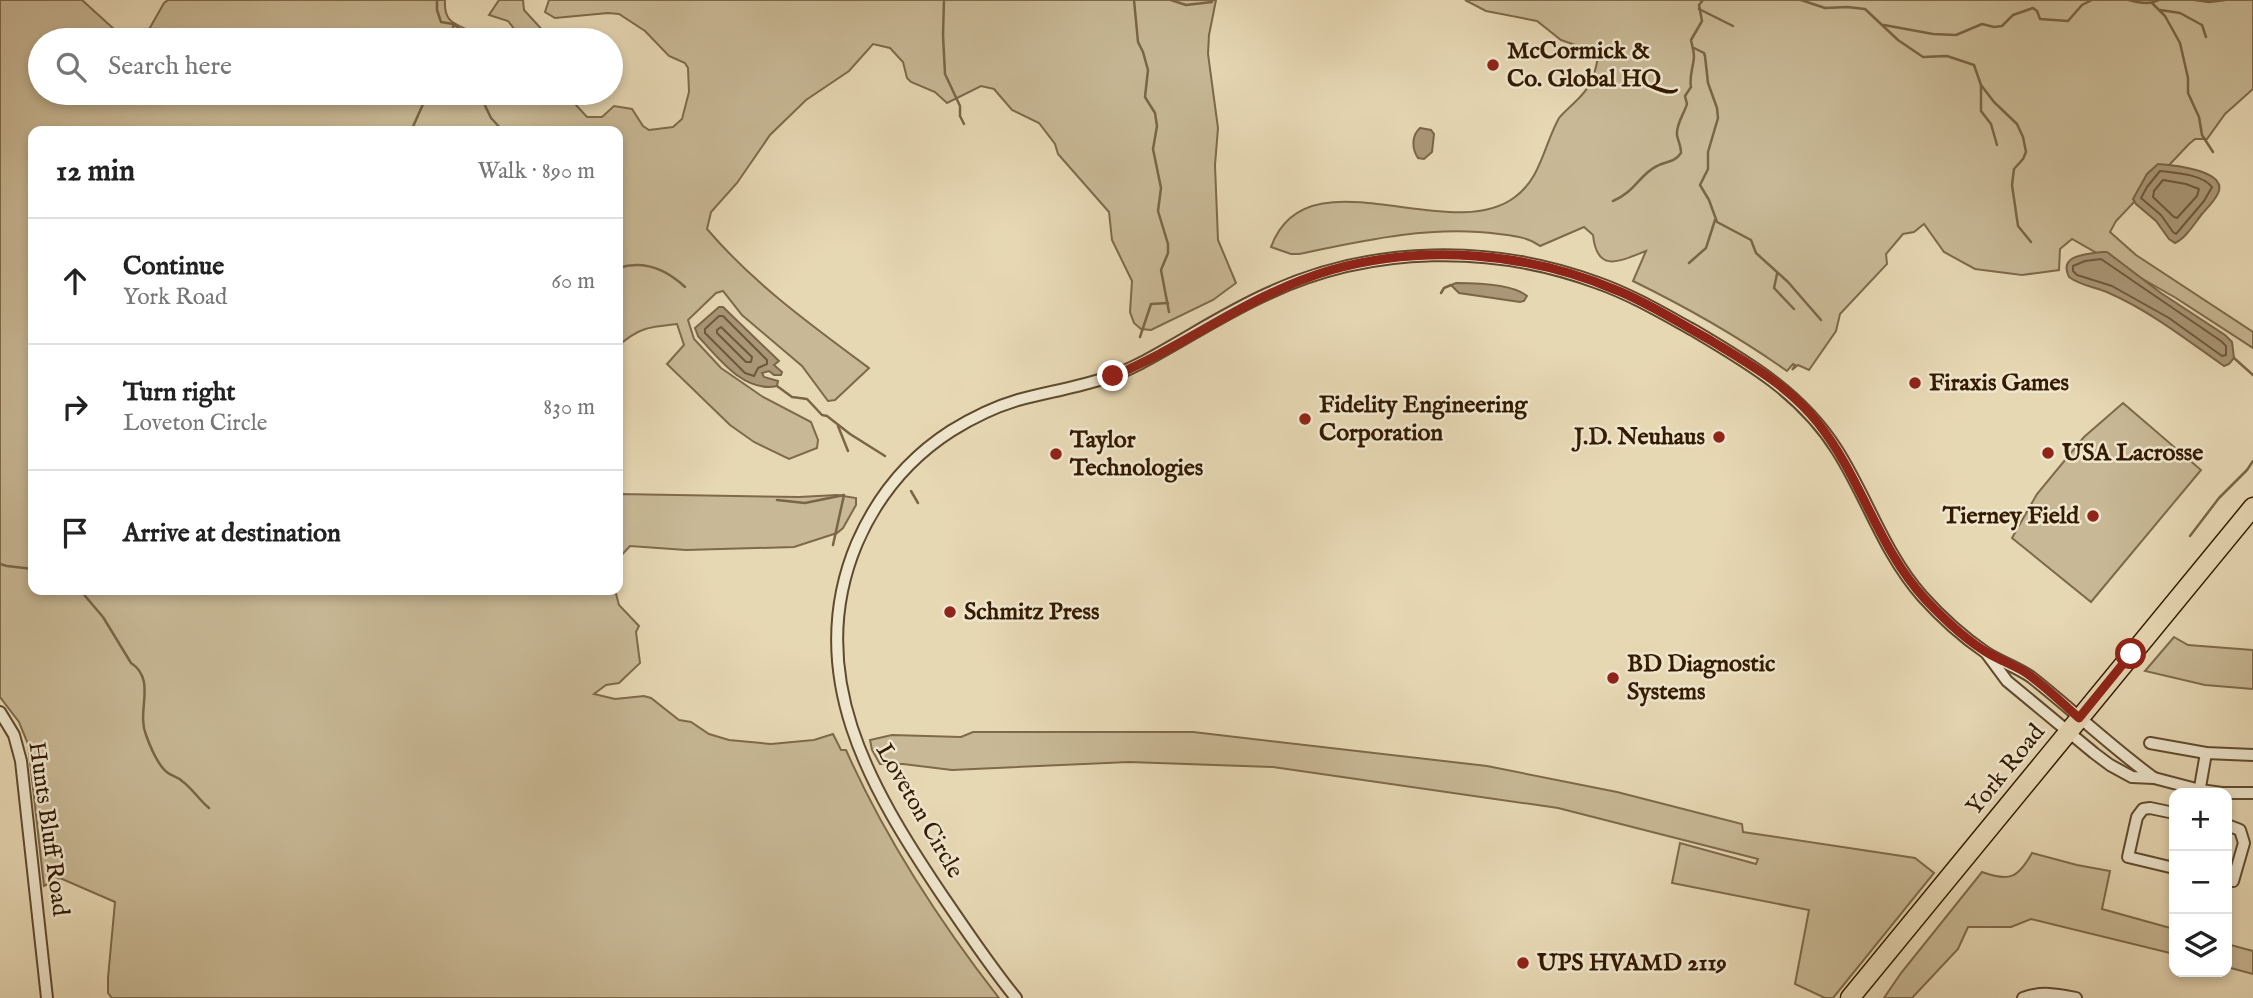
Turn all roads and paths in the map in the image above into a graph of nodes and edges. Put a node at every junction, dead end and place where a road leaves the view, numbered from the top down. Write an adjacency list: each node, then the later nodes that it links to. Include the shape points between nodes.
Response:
1 (2253, 507): 4 (main road, York Road)
2 (1986, 652): 4 (street, Loveton Circle, via 2026,673); 5 (street, Loveton Circle, via 2007,681); 19 (street, Loveton Circle, via 1935,609 1907,576 1839,452 1801,404 1765,374 1661,312 1578,276 1484,257 1389,259 1301,280 1250,302 1127,370 1005,404 961,425 923,451 898,477 854,549 841,592 836,636 841,690 853,734 902,834)
3 (0, 712): 18 (street, Hunts Bluff Road, via 14,735 21,761)
4 (2079, 718): 5 (main road, York Road); 9 (street, Loveton Circle)
5 (2068, 733): 9 (street, Loveton Circle, via 2110,765 2132,776); 20 (main road, York Road)
6 (2150, 743): 7 (street)
7 (2206, 753): 8 (street); 11 (street)
8 (2253, 755)
9 (2154, 778): 10 (street, Loveton Circle)
10 (2186, 788)
11 (2200, 788)
12 (2232, 793): 13 (street, Loveton Circle)
13 (2253, 793)
14 (2169, 813): 16 (street, via 2143,809 2128,857)
15 (2232, 827): 17 (street, via 2240,830 2244,843)
16 (2169, 867)
17 (2232, 881)
18 (47, 998)
19 (1016, 998)
20 (1850, 998)
21 (2023, 998): 22 (street, via 2045,993)
22 (2076, 998)

